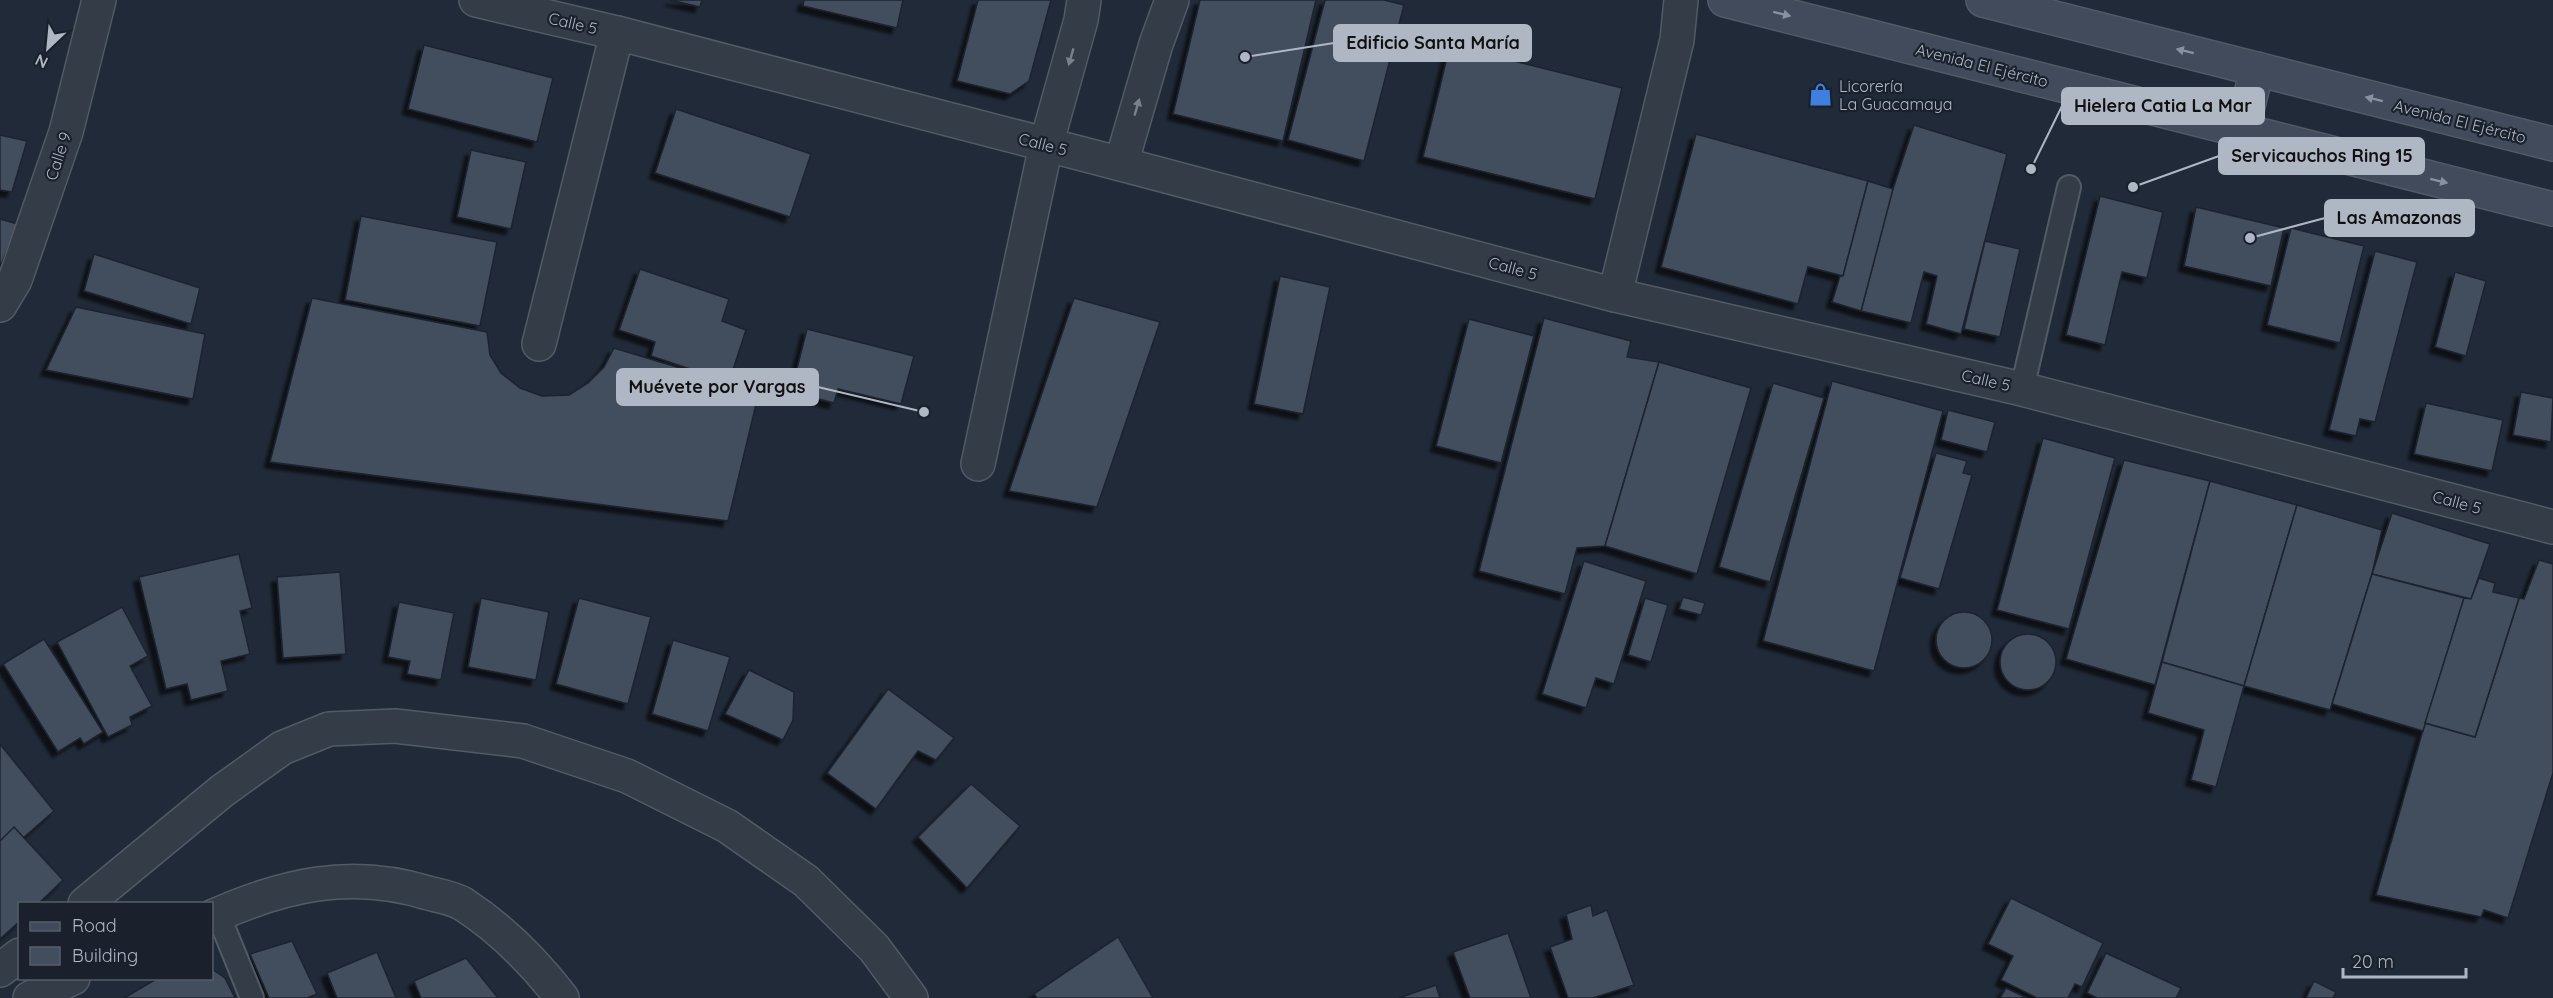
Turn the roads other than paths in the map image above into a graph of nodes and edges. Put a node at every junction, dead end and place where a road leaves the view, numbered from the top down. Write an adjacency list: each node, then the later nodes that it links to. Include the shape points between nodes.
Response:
1 (99, 0): 17 (street, Calle 9, via 66,132 15,280)
2 (476, 0): 8 (street, Calle 5)
3 (1084, 0): 12 (street, one-way to 12)
4 (1172, 0): 13 (street, one-way to 4)
5 (1681, 0): 16 (street, via 1677,40)
6 (1725, 0): 10 (main road, Avenida El Ejército, one-way to 10)
7 (1983, 0): 9 (main road, Avenida El Ejército, one-way to 7)
8 (617, 33): 12 (street, Calle 5); 18 (street)
9 (2257, 69): 10 (main road); 11 (main road, Avenida El Ejército, one-way to 9)
10 (2242, 131): 15 (main road, Avenida El Ejército, one-way to 15)
11 (2553, 144)
12 (1046, 145): 13 (street, Calle 5); 20 (street)
13 (1121, 164): 16 (street, Calle 5)
14 (2068, 187): 19 (lane)
15 (2553, 209)
16 (1615, 295): 19 (street, Calle 5)
17 (0, 305)
18 (540, 344)
19 (2022, 389): 22 (street, Calle 5)
20 (978, 464)
21 (2553, 519): 22 (lane)
22 (2553, 527)
23 (86, 902): 31 (street, via 282,748 329,729 395,726 523,741 627,776 727,826 806,881 874,948)
24 (214, 915): 29 (lane); 30 (street, via 264,896 320,882 399,884 461,903 507,940)
25 (18, 956): 26 (street)
26 (0, 970)
27 (69, 980): 28 (street)
28 (30, 998)
29 (252, 998)
30 (562, 998)
31 (911, 998)

